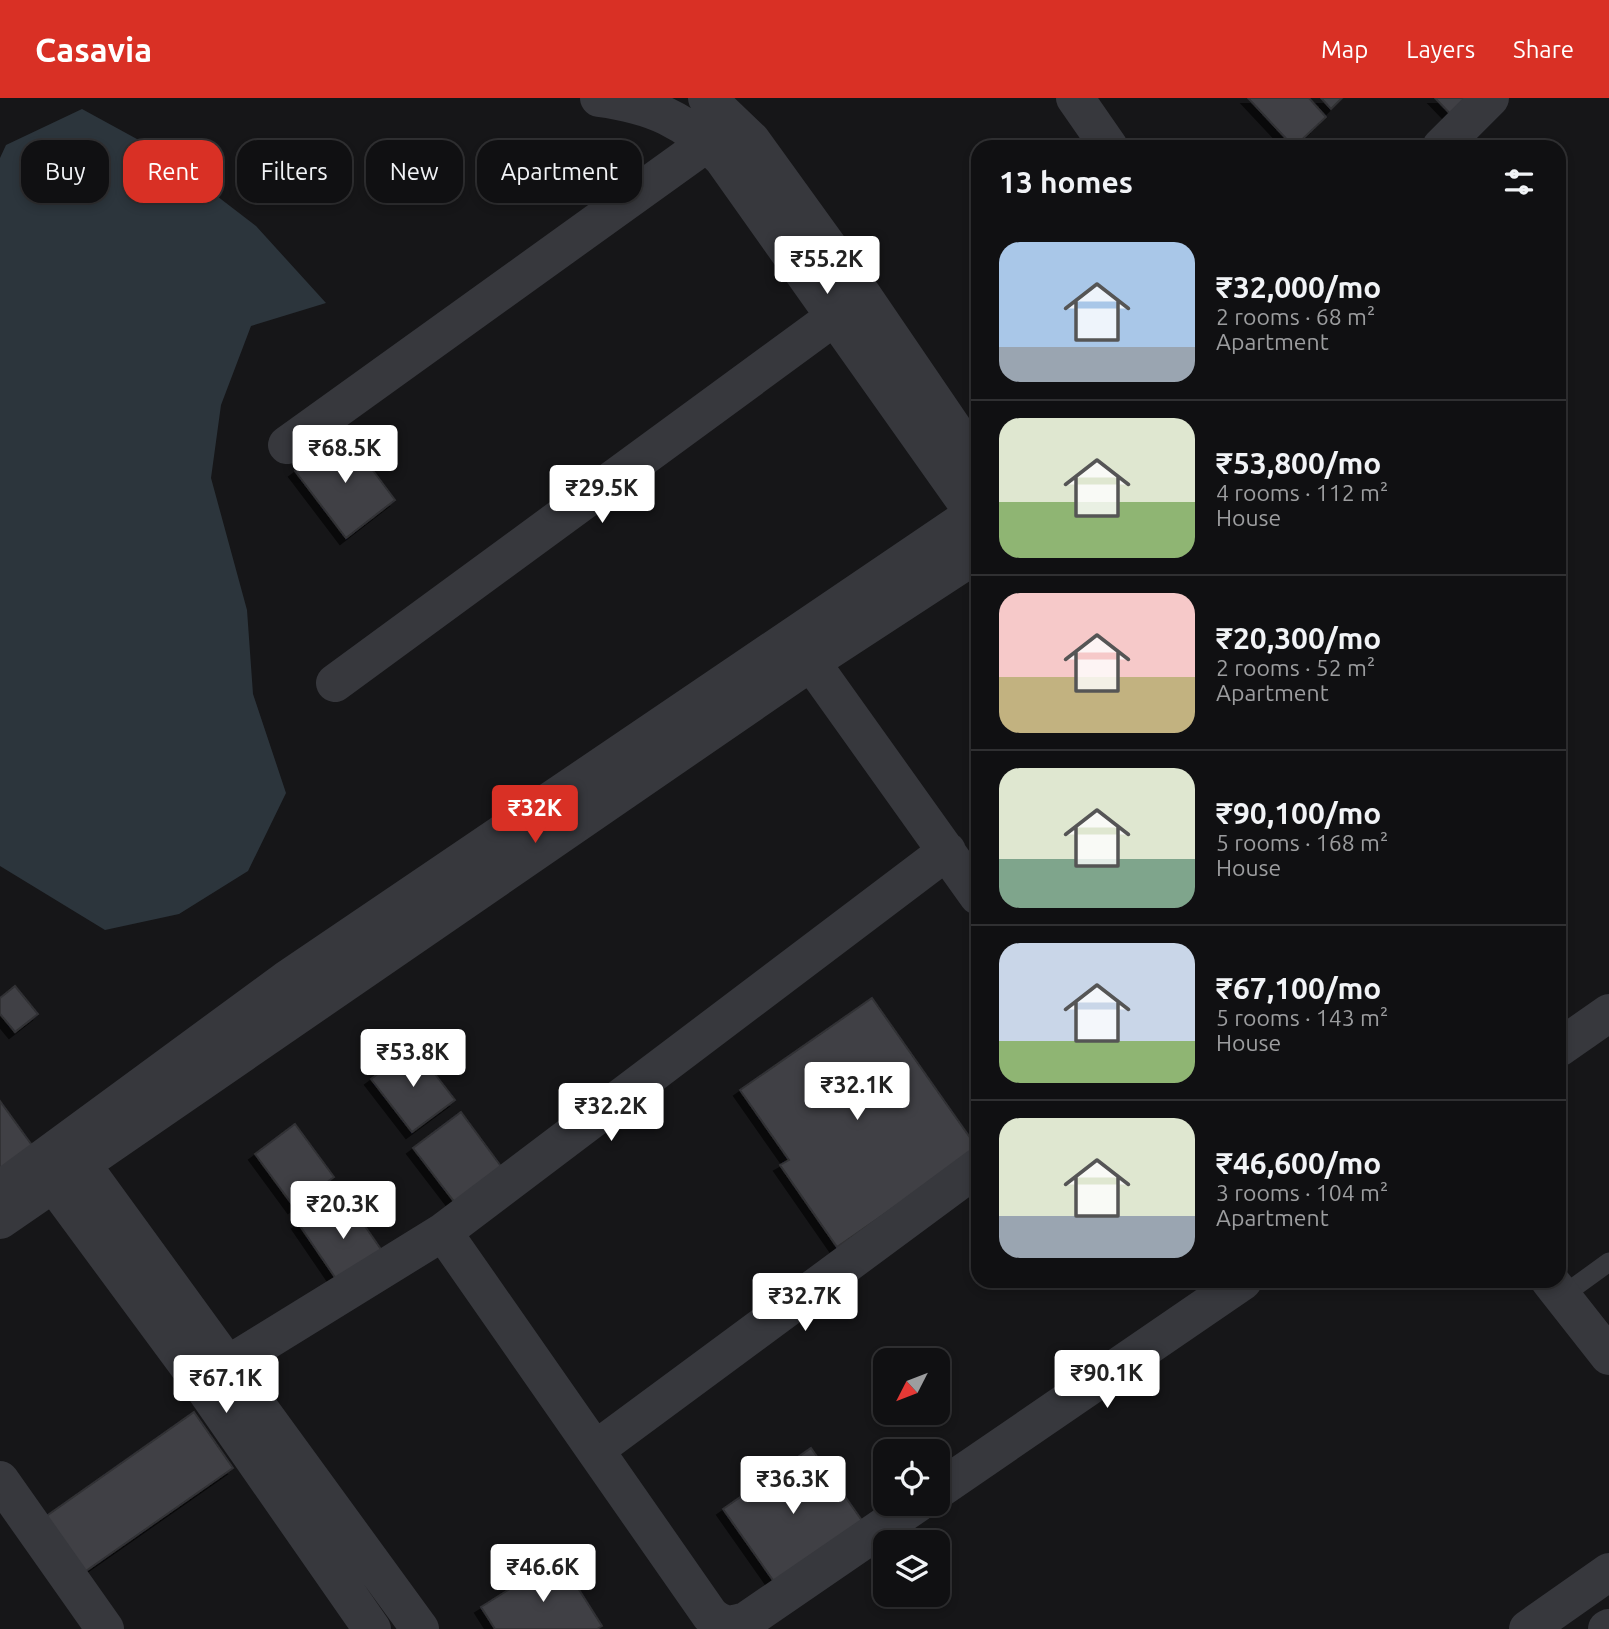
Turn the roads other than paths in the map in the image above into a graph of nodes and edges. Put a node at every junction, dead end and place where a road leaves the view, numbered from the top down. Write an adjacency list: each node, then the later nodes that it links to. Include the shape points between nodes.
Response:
1 (599, 98): 7 (street, via 629,102 674,120)
2 (708, 98): 10 (street, via 751,140)
3 (1075, 98): 5 (street)
4 (1490, 98): 6 (street)
5 (1104, 140)
6 (1448, 140)
7 (707, 143): 8 (street, via 723,159); 9 (street)
8 (833, 318): 11 (street); 15 (street)
9 (286, 444)
10 (971, 456)
11 (971, 505)
12 (971, 518): 20 (street, via 286,980)
13 (971, 558): 14 (street)
14 (811, 662): 16 (street); 20 (street)
15 (335, 683)
16 (947, 851): 17 (street); 24 (street)
17 (971, 886)
18 (1609, 1013): 19 (street)
19 (1566, 1043)
20 (60, 1164): 22 (street); 23 (street); 30 (street)
21 (971, 1172): 31 (street)
22 (0, 1190)
23 (0, 1220)
24 (443, 1232): 30 (street); 31 (street)
25 (1609, 1262): 26 (lane)
26 (1566, 1284)
27 (1233, 1288): 33 (street)
28 (1556, 1289): 29 (street)
29 (1609, 1356)
30 (213, 1373): 37 (street); 38 (street)
31 (595, 1450): 34 (street, via 709,1615 728,1626 747,1620)
32 (0, 1480): 36 (street)
33 (950, 1482)
34 (899, 1516)
35 (1609, 1572): 39 (street)
36 (105, 1629)
37 (372, 1629)
38 (420, 1629)
39 (1528, 1629)

